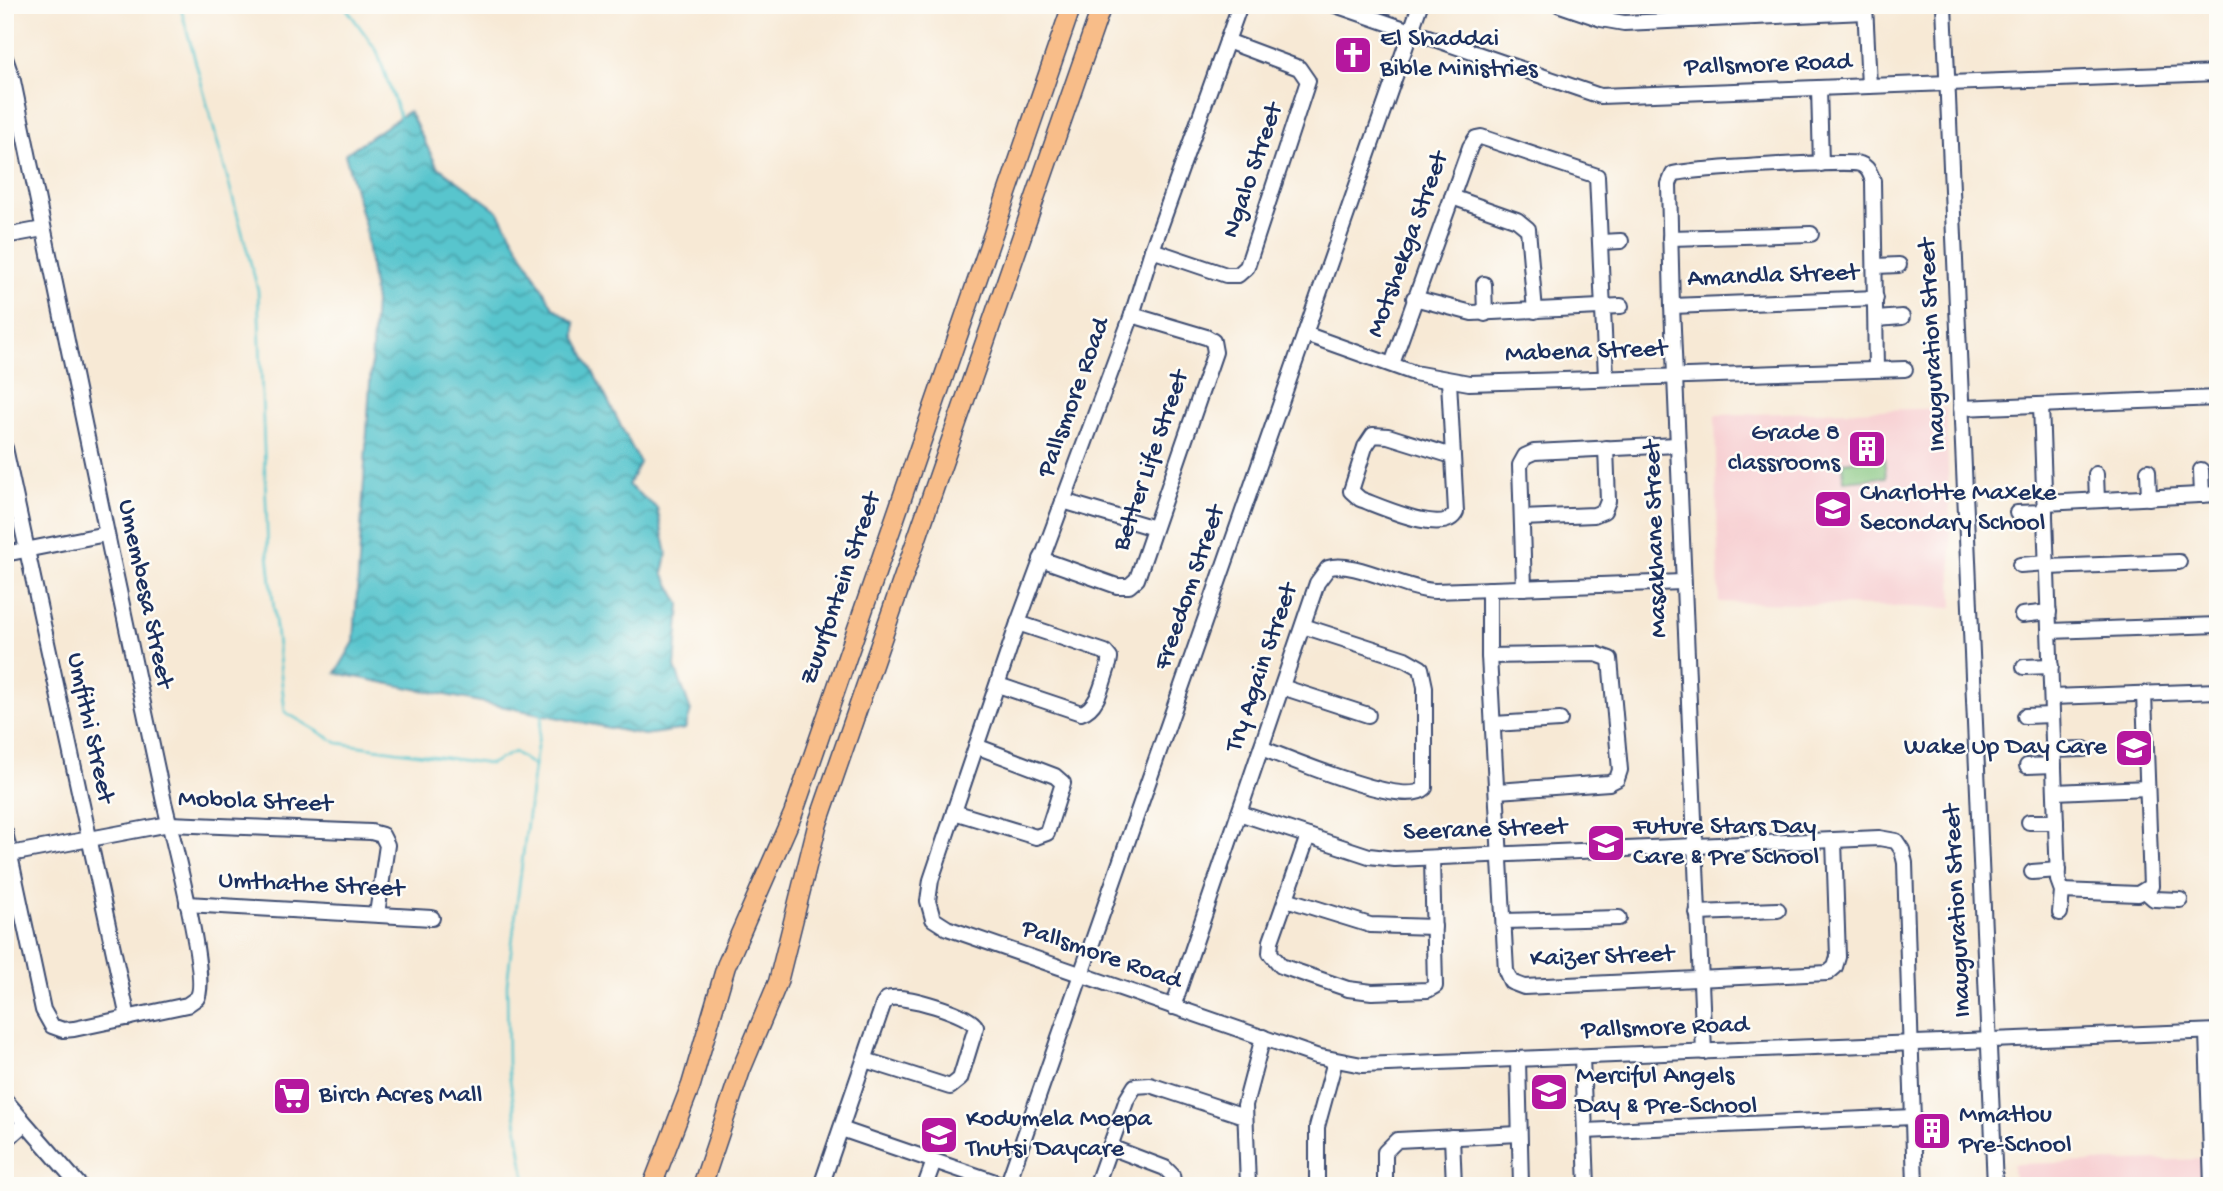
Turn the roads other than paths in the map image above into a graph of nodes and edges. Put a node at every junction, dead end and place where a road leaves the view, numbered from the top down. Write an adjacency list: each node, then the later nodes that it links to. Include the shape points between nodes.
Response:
1 (1072, 5): 156 (main road, Zuurfontein Street, via 793,814 726,966 691,1085)
2 (1102, 5): 157 (main road, Zuurfontein Street, via 817,826 778,982 741,1070)
3 (1240, 5): 10 (street, Pallsmore Road)
4 (1335, 5): 9 (street, Pallsmore Road)
5 (1420, 5): 9 (street, Freedom Street)
6 (1560, 5): 8 (street, via 1624,23)
7 (1944, 5): 13 (street, Inauguration Street)
8 (1865, 9): 14 (street)
9 (1410, 31): 15 (street, Pallsmore Road, via 1600,96); 38 (street, Freedom Street)
10 (1227, 41): 24 (street, Pallsmore Road); 24 (street, Ngalo Street, via 1299,68 1308,81 1247,267 1238,275 1226,275)
11 (5, 58): 18 (street, Umembesa Street)
12 (2218, 73): 13 (street, Pallsmore Road)
13 (1947, 84): 14 (street, Pallsmore Road); 47 (street, Inauguration Street)
14 (1869, 86): 15 (street, Pallsmore Road)
15 (1819, 89): 16 (street)
16 (1821, 164): 21 (street, Masakhane Street, via 1673,174 1669,184); 26 (street, Masakhane Street, via 1857,163 1869,171)
17 (1452, 197): 23 (street, Motshekga Street, via 1473,142 1486,137 1597,176); 28 (street, Motshekga Street); 33 (street, via 1517,220 1528,229)
18 (43, 229): 20 (street); 64 (street, Umembesa Street)
19 (1811, 234): 21 (street)
20 (5, 236)
21 (1670, 238): 31 (street, Masakhane Street)
22 (1621, 241): 23 (street)
23 (1601, 242): 32 (street, Motshekga Street)
24 (1152, 250): 35 (street, Pallsmore Road)
25 (1899, 265): 26 (street)
26 (1876, 267): 29 (street)
27 (1485, 284): 34 (street)
28 (1415, 298): 34 (street, via 1459,312); 39 (street, Motshekga Street)
29 (1876, 298): 31 (street, Amandla Street); 37 (street)
30 (1621, 306): 32 (street)
31 (1672, 306): 42 (street, Masakhane Street)
32 (1603, 308): 33 (street); 43 (street, Motshekga Street)
33 (1535, 311): 34 (street)
34 (1485, 314)
35 (1132, 315): 58 (street, Pallsmore Road); 63 (street, Better Life Street, via 1206,337 1215,348)
36 (1902, 317): 37 (street)
37 (1877, 319): 40 (street)
38 (1305, 334): 39 (street, Mabena Street); 130 (street, Freedom Street)
39 (1392, 364): 44 (street, Mabena Street)
40 (1876, 369): 41 (street, Mabena Street); 42 (street, Mabena Street)
41 (1905, 369)
42 (1675, 374): 43 (street, Mabena Street); 48 (street, Masakhane Street)
43 (1606, 377): 44 (street, Mabena Street)
44 (1449, 381): 51 (street)
45 (2218, 398): 46 (street)
46 (2041, 405): 47 (street); 60 (street)
47 (1961, 408): 136 (street, Inauguration Street)
48 (1677, 445): 50 (street); 71 (street, Masakhane Street)
49 (5, 448): 65 (street, Umfithi Street)
50 (1606, 448): 62 (street, via 1525,456 1521,465); 62 (street, via 1608,501 1604,511)
51 (1452, 456): 51 (street, via 1456,512 1448,522 1433,523 1360,499 1351,491 1373,435)
52 (2201, 470): 56 (street)
53 (2148, 471): 57 (street)
54 (2096, 474): 59 (street)
55 (2218, 494): 56 (street)
56 (2202, 495): 57 (street)
57 (2149, 498): 59 (street)
58 (1063, 500): 63 (street); 67 (street, Pallsmore Road)
59 (2097, 500): 60 (street)
60 (2045, 507): 61 (street); 70 (street)
61 (2017, 513)
62 (1522, 518): 72 (street)
63 (1154, 528): 67 (street, Better Life Street, via 1137,579 1129,586 1117,586)
64 (106, 534): 65 (street); 106 (street, Umembesa Street)
65 (25, 550): 66 (street); 109 (street, Umfithi Street)
66 (5, 554)
67 (1041, 559): 76 (street, Pallsmore Road)
68 (2179, 562): 70 (street)
69 (2020, 565): 70 (street)
70 (2047, 565): 74 (street)
71 (1683, 582): 72 (street, Try Again Street); 111 (street, Masakhane Street)
72 (1524, 587): 73 (street, Try Again Street)
73 (1489, 589): 78 (street, Try Again Street, via 1421,591 1334,566 1320,577); 80 (street, Kaizer Street)
74 (2049, 612): 75 (street); 79 (street)
75 (2022, 615)
76 (1018, 623): 83 (street, Pallsmore Road); 83 (street, via 1105,652 1110,664 1095,703 1085,712)
77 (2218, 625): 79 (street)
78 (1303, 626): 84 (street, Try Again Street); 94 (street, via 1421,668 1426,788 1414,793 1377,789)
79 (2050, 631): 81 (street)
80 (1489, 656): 92 (street, Kaizer Street); 100 (street, via 1596,654 1610,659 1620,770 1617,779 1609,783)
81 (2051, 666): 82 (street); 87 (street)
82 (2024, 667)
83 (998, 685): 93 (street, Pallsmore Road)
84 (1282, 687): 88 (street); 94 (street, Try Again Street)
85 (2218, 691): 86 (street)
86 (2144, 694): 87 (street); 99 (street)
87 (2052, 697): 89 (street)
88 (1368, 715)
89 (2052, 715): 90 (street); 96 (street)
90 (2025, 716)
91 (1560, 720): 92 (street)
92 (1494, 724): 100 (street, Kaizer Street)
93 (976, 746): 102 (street, Pallsmore Road); 102 (street, via 1055,776 1063,783 1062,794 1047,833 1036,837)
94 (1261, 748): 103 (street, Try Again Street)
95 (2084, 749): 96 (street)
96 (2054, 750): 97 (street)
97 (2054, 765): 98 (street); 101 (street)
98 (2027, 766)
99 (2147, 788): 101 (street); 118 (street, via 2152,880)
100 (1497, 790): 113 (street, Kaizer Street)
101 (2055, 792): 105 (street)
102 (954, 812): 130 (street, Pallsmore Road, via 929,892 933,919)
103 (1239, 813): 108 (street, Seerane Street); 132 (street, Try Again Street)
104 (2029, 822): 105 (street)
105 (2056, 822): 115 (street)
106 (169, 824): 109 (street, Mobola Street); 121 (street, Umembesa Street); 125 (street, Mobola Street, via 378,833 387,850)
107 (5, 832): 112 (street)
108 (1308, 836): 114 (street, Seerane Street, via 1382,859); 119 (street)
109 (88, 839): 112 (street, Mobola Street); 133 (street, Umfithi Street)
110 (1835, 841): 111 (street, Seerane Street); 131 (street, Kaizer Street, via 1835,967 1816,975); 137 (street, Seerane Street, via 1885,838 1896,841 1902,850)
111 (1693, 846): 113 (street, Seerane Street); 123 (street, Masakhane Street)
112 (8, 854): 133 (street, Umembesa Street, via 47,1021 57,1029 69,1030)
113 (1501, 857): 114 (street, Seerane Street); 128 (street, Kaizer Street)
114 (1432, 859): 129 (street)
115 (2058, 870): 116 (street); 117 (street)
116 (2032, 872)
117 (2062, 891): 118 (street); 124 (street)
118 (2146, 892): 120 (street, via 2154,899)
119 (1286, 899): 129 (street, via 1370,925); 129 (street, via 1271,941 1272,959 1361,992 1435,986)
120 (2180, 900)
121 (187, 904): 125 (street, Umthathe Street); 133 (street, Umembesa Street, via 202,980 200,994 187,1005)
122 (1777, 910): 123 (street)
123 (1697, 913): 131 (street, Masakhane Street)
124 (2060, 913)
125 (377, 914): 126 (street, Umthathe Street)
126 (432, 918)
127 (1619, 918): 128 (street)
128 (1504, 921): 131 (street, Kaizer Street, via 1507,975 1519,986)
129 (1434, 927)
130 (1082, 976): 132 (street, Pallsmore Road); 160 (street, Freedom Street)
131 (1701, 979): 138 (street, Masakhane Street)
132 (1173, 1007): 135 (street, Pallsmore Road)
133 (128, 1018)
134 (2212, 1031): 136 (street, Pallsmore Road); 144 (street)
135 (1263, 1037): 142 (street, Pallsmore Road); 145 (street)
136 (1989, 1041): 137 (street, Pallsmore Road); 170 (street, Inauguration Street)
137 (1911, 1044): 138 (street, Pallsmore Road); 146 (street, Seerane Street)
138 (1704, 1052): 139 (street, Pallsmore Road)
139 (1582, 1057): 141 (street, Pallsmore Road); 149 (street)
140 (865, 1060): 140 (street, via 883,1005 891,997 967,1017 976,1027 962,1075 950,1087); 148 (street)
141 (1518, 1060): 142 (street, Pallsmore Road, via 1376,1066); 150 (street)
142 (1335, 1062): 164 (street, via 1317,1127)
143 (5, 1100): 147 (street)
144 (2214, 1104): 171 (street)
145 (1244, 1116): 153 (street, via 1150,1085 1135,1086); 163 (street)
146 (1913, 1117): 149 (street); 169 (street, Seerane Street)
147 (24, 1124): 152 (street); 155 (street)
148 (841, 1129): 154 (street); 158 (street)
149 (1585, 1131): 168 (street)
150 (1518, 1134): 151 (street); 167 (street)
151 (1452, 1137): 165 (street, via 1391,1143 1385,1152); 166 (street)
152 (5, 1141)
153 (1110, 1147): 161 (street); 162 (street, via 1165,1168)
154 (934, 1161): 159 (street); 160 (street)
155 (80, 1186)
156 (652, 1186)
157 (702, 1186)
158 (821, 1186)
159 (925, 1186)
160 (1007, 1186)
161 (1096, 1186)
162 (1174, 1186)
163 (1248, 1186)
164 (1317, 1186)
165 (1385, 1186)
166 (1454, 1186)
167 (1521, 1186)
168 (1587, 1186)
169 (1916, 1186)
170 (1995, 1186)
171 (2212, 1186)

